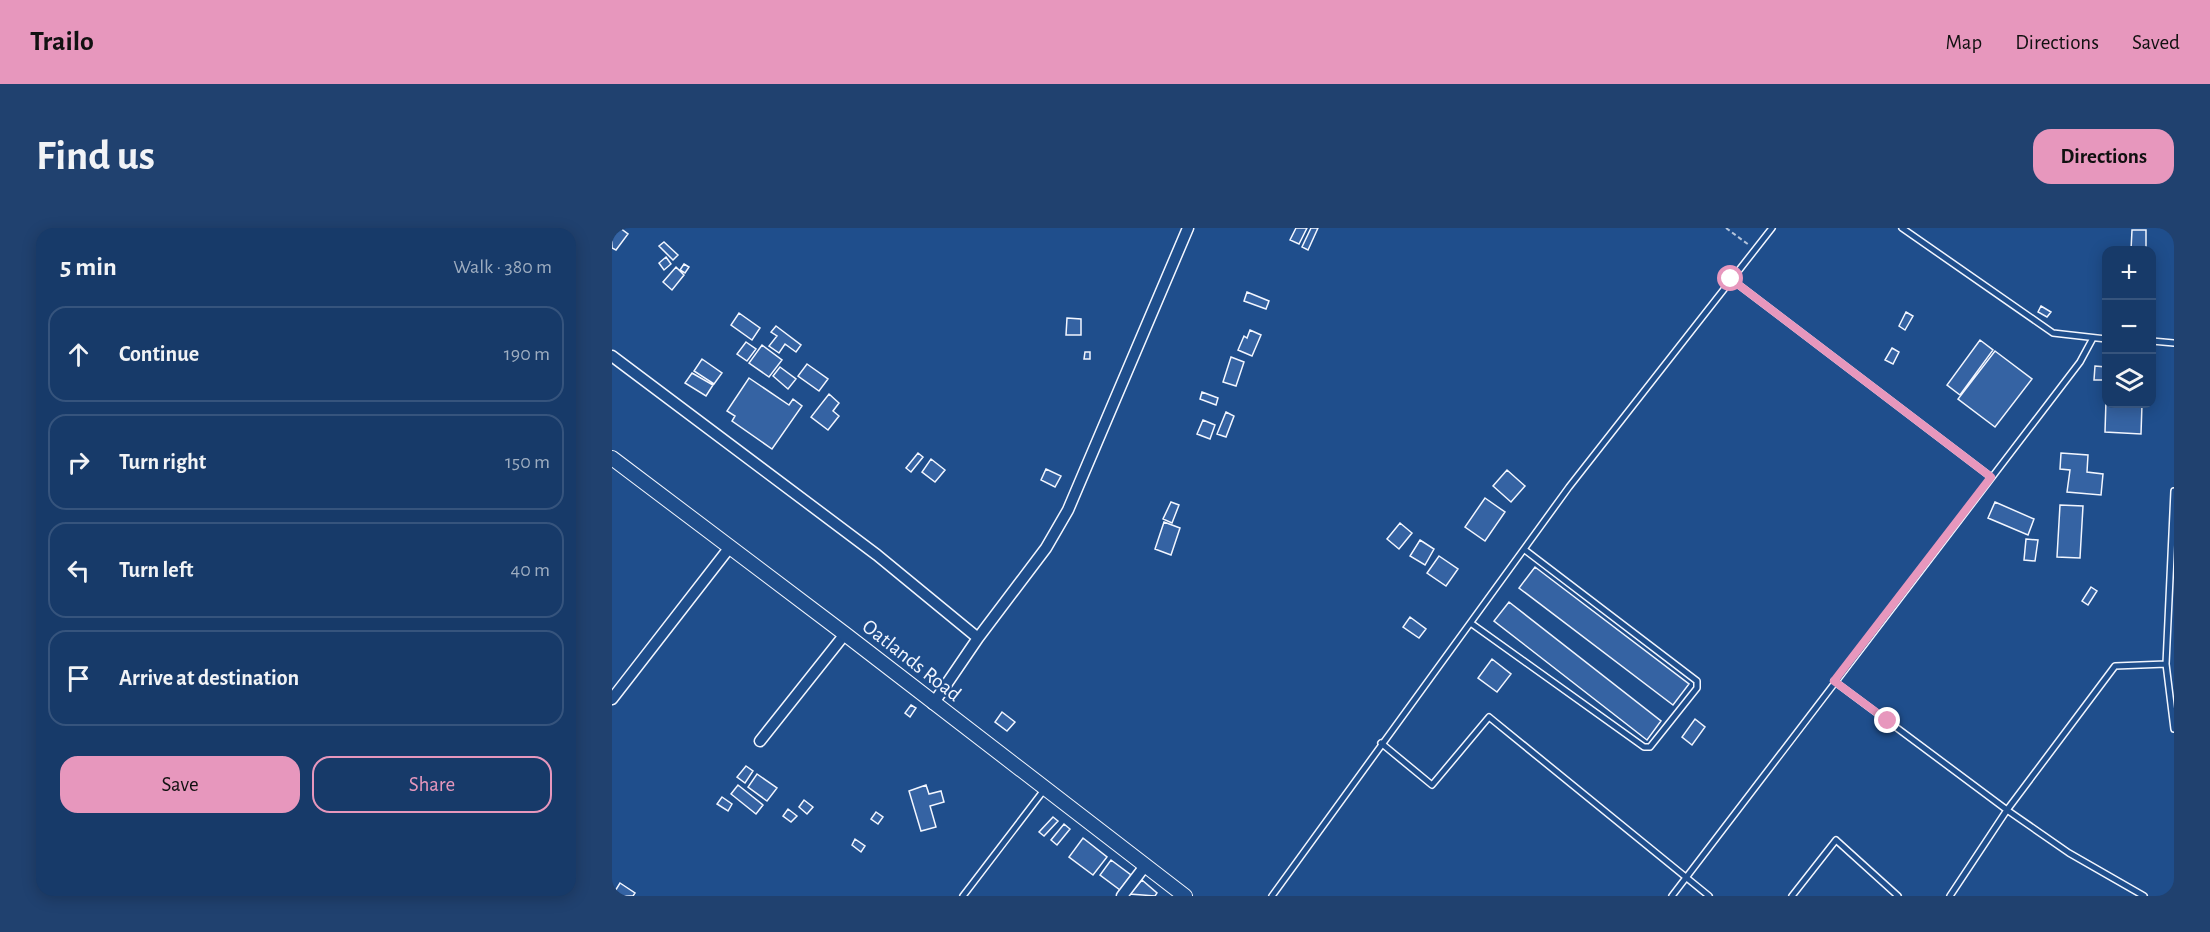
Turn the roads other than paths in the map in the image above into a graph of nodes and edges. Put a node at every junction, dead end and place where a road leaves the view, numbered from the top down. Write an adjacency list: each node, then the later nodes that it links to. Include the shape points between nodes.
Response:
1 (1188, 228): 17 (street, via 1068,510 1046,548)
2 (1772, 228): 4 (lane)
3 (1902, 228): 5 (lane, via 2053,333)
4 (1731, 279): 11 (lane); 14 (lane, via 1569,486)
5 (2092, 338): 6 (lane); 11 (lane, via 2080,362)
6 (2102, 339)
7 (2156, 341): 8 (lane)
8 (2174, 343)
9 (612, 356): 17 (street, via 877,555)
10 (612, 458): 13 (street, Oatlands Road)
11 (1991, 477): 19 (lane)
12 (2174, 490): 18 (lane)
13 (730, 547): 16 (street, Oatlands Road); 20 (street)
14 (1525, 550): 15 (lane); 15 (lane, via 1697,681 1697,688 1650,747 1644,747)
15 (1472, 624): 24 (lane)
16 (845, 634): 21 (street, Oatlands Road); 23 (street)
17 (978, 639): 21 (street)
18 (2166, 664): 22 (lane); 26 (lane, via 2115,666)
19 (1834, 681): 26 (lane); 28 (lane)
20 (612, 699)
21 (933, 704): 25 (street, Oatlands Road)
22 (2174, 729)
23 (760, 741)
24 (1381, 743): 28 (lane, via 1432,785 1489,717); 32 (lane)
25 (1045, 789): 27 (street, Oatlands Road); 29 (lane)
26 (2007, 810): 37 (lane); 38 (lane, via 2069,853)
27 (1145, 866): 30 (street); 31 (street, Oatlands Road)
28 (1686, 878): 33 (lane); 34 (lane)
29 (963, 896)
30 (1122, 896)
31 (1185, 896)
32 (1272, 896)
33 (1672, 896)
34 (1709, 896)
35 (1792, 896): 36 (lane, via 1836,840)
36 (1898, 896)
37 (1950, 896)
38 (2144, 896)

